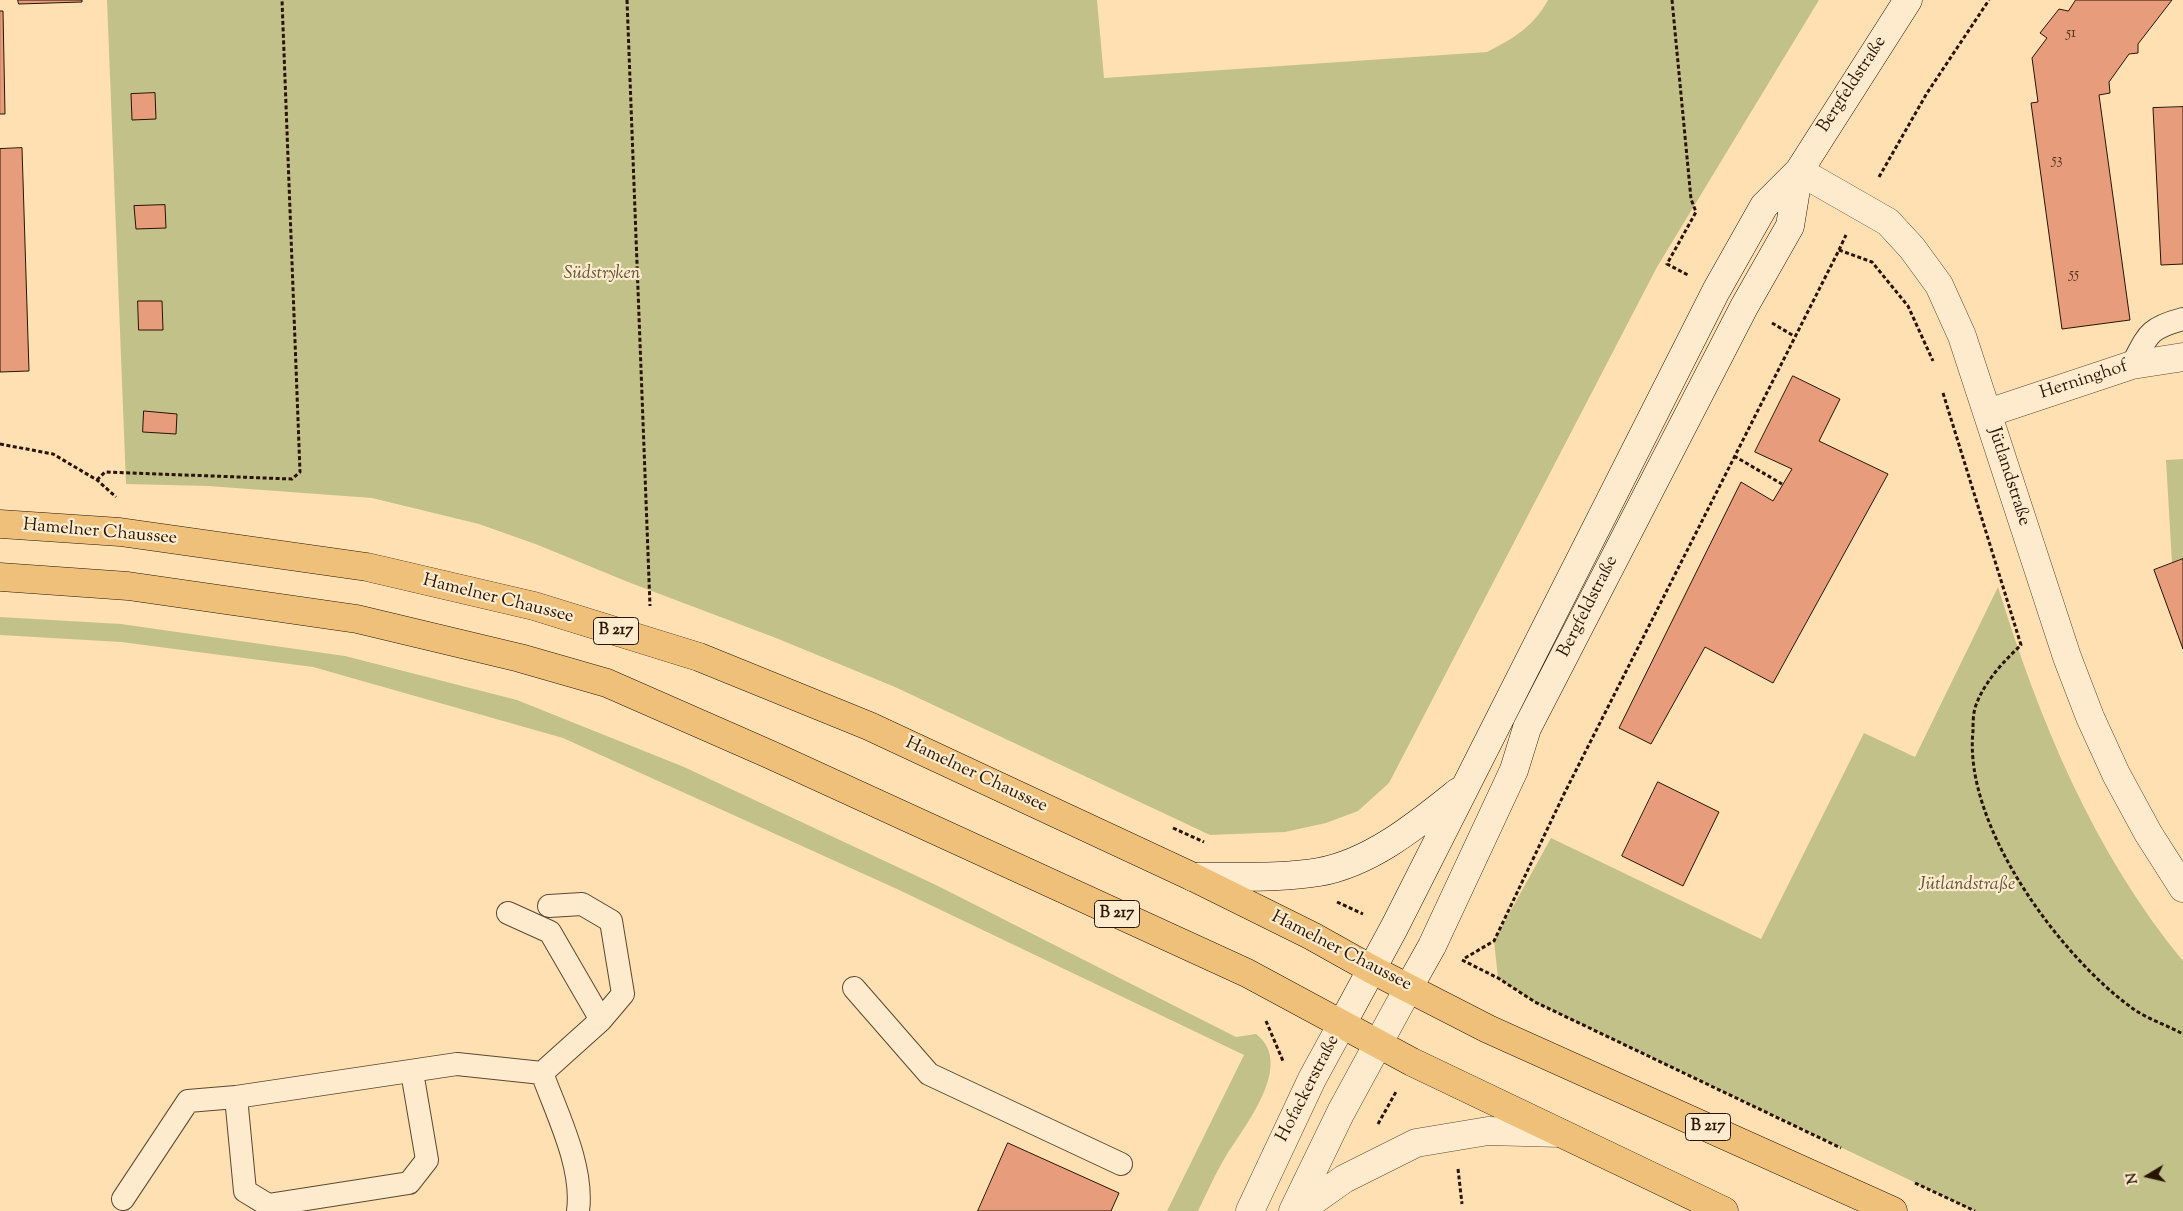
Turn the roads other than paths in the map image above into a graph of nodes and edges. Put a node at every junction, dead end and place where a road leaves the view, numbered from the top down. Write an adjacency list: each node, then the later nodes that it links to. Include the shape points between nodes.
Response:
1 (1908, 0): 2 (street, Bergfeldstraße)
2 (1798, 171): 6 (street, Jütlandstraße, via 1888,222 1912,248 1938,285 1962,336); 9 (street, Bergfeldstraße, via 1764,206 1716,290); 15 (street, Bergfeldstraße, via 1790,226 1744,307 1527,728 1514,770 1432,946)
3 (2183, 319): 5 (lane, via 2167,323 2149,334)
4 (2183, 357): 5 (street, Herninghof)
5 (2132, 365): 6 (street, Herninghof)
6 (1988, 413): 11 (street, Jütlandstraße, via 2067,657 2090,717 2116,774)
7 (0, 524): 10 (main road, Hamelner Chaussee / B 217, via 120,532 367,567 534,606 699,657 860,722)
8 (0, 577): 18 (main road, B 217, via 128,586 357,619 520,658 607,683 717,730 1238,969)
9 (1463, 788): 10 (street, via 1401,837 1350,863 1304,874); 14 (street, Bergfeldstraße)
10 (1193, 877): 14 (main road, Hamelner Chaussee / B 217)
11 (2183, 888)
12 (549, 906): 17 (lane, via 582,904 611,921 623,994)
13 (508, 913): 17 (lane, via 550,932)
14 (1371, 969): 15 (main road, Hamelner Chaussee / B 217); 18 (street, Hofackerstraße)
15 (1409, 987): 19 (street, Bergfeldstraße); 31 (main road, Hamelner Chaussee / B 217, via 1488,1029)
16 (854, 988): 24 (lane, via 929,1074)
17 (600, 1020): 21 (lane)
18 (1342, 1024): 19 (main road, B 217); 27 (street, Hofackerstraße, via 1312,1079)
19 (1379, 1044): 23 (main road, B 217); 28 (street)
20 (412, 1072): 21 (lane, via 457,1064); 22 (lane); 22 (lane, via 427,1160 409,1183 268,1205 245,1192)
21 (542, 1073): 26 (lane, via 575,1164)
22 (236, 1098): 25 (lane, via 188,1101)
23 (1560, 1133): 29 (street, via 1488,1130 1416,1144 1344,1179); 30 (main road, B 217)
24 (1121, 1164)
25 (123, 1199)
26 (578, 1211)
27 (1250, 1211)
28 (1293, 1211)
29 (1299, 1211)
30 (1724, 1211)
31 (1893, 1211)

